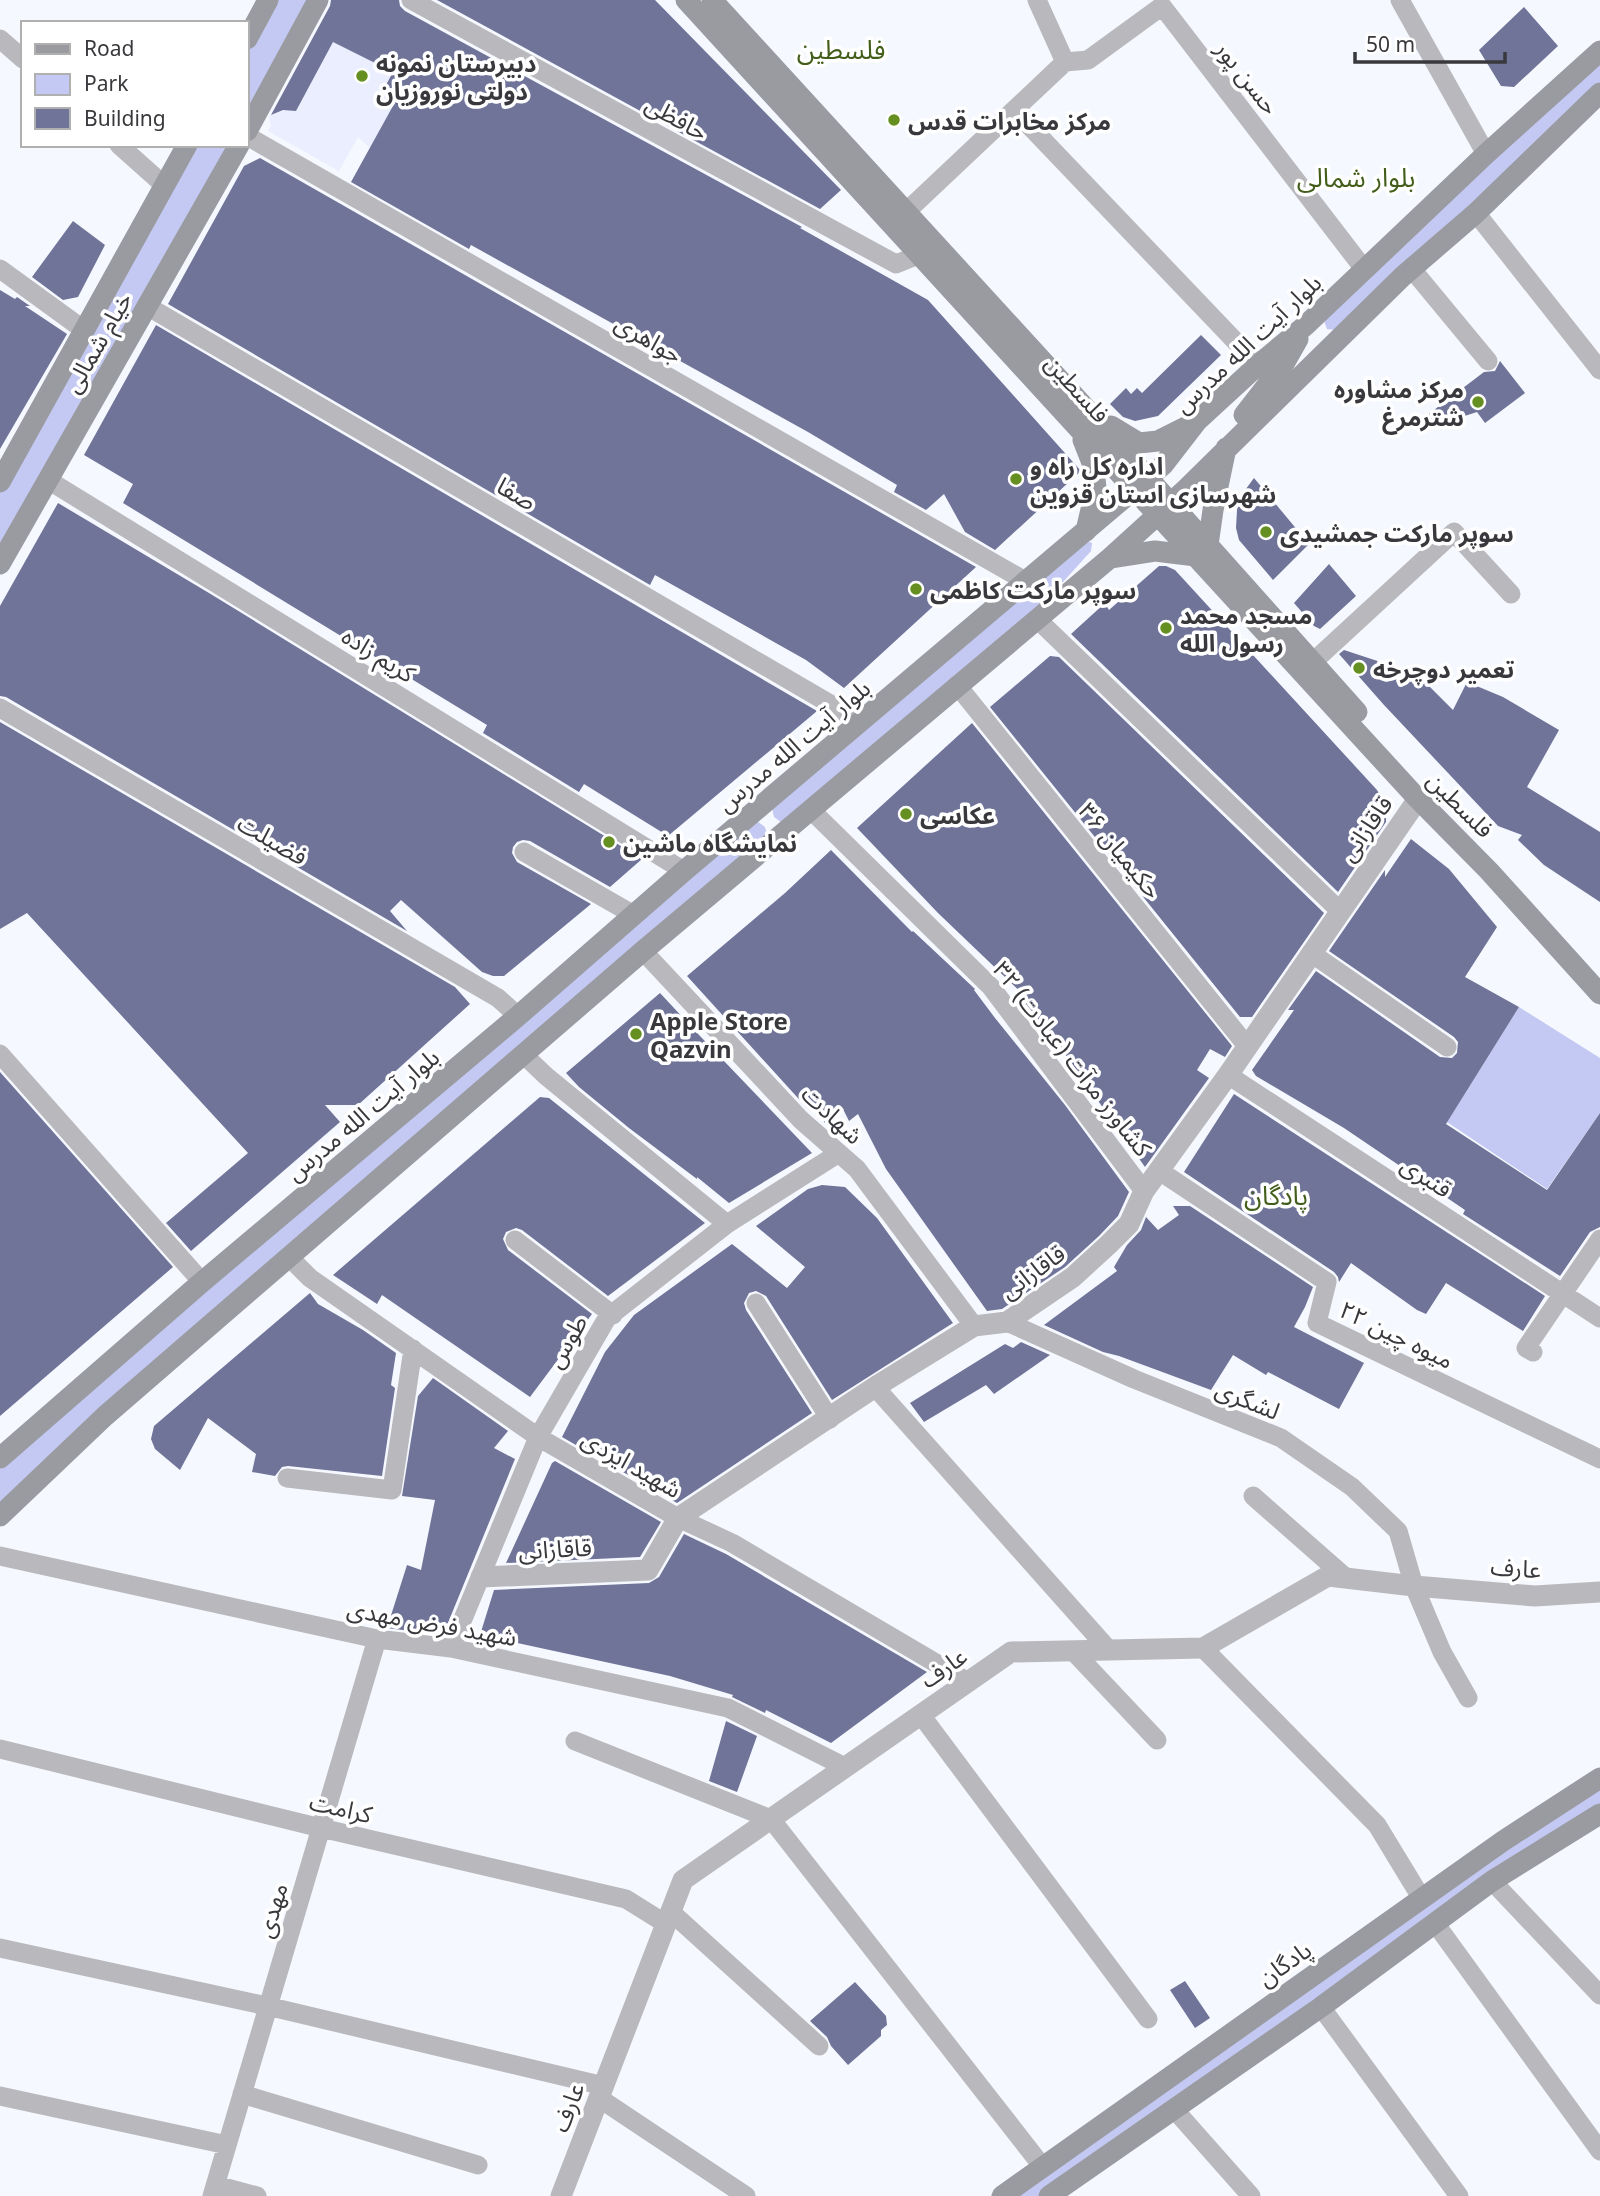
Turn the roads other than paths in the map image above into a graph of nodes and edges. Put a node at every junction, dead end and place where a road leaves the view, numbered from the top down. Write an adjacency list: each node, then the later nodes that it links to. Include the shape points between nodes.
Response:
1 (268, 0): 8 (main road)
2 (318, 0): 15 (main road)
3 (411, 0): 24 (street, حافظی, via 896,264)
4 (687, 0): 24 (main road, فلسطین)
5 (712, 0): 22 (main road, فلسطین)
6 (1037, 0): 12 (street)
7 (1400, 0): 20 (street)
8 (248, 36)
9 (0, 39): 11 (street)
10 (1600, 51): 20 (main road, بلوار آیت الله مدرس)
11 (21, 57)
12 (1065, 62): 22 (street); 25 (street, حسن پور, via 1088,60 1162,6)
13 (1600, 93): 23 (main road, بلوار آیت الله مدرس)
14 (1022, 118): 32 (street)
15 (248, 132)
16 (248, 135): 44 (street, جواهری)
17 (121, 147): 21 (street)
18 (186, 147): 21 (main road, خیام شمالی)
19 (238, 147): 28 (main road, خیام شمالی)
20 (1486, 154): 25 (main road, بلوار آیت الله مدرس)
21 (165, 186): 30 (main road, خیام شمالی)
22 (906, 211): 34 (main road, فلسطین)
23 (1476, 213): 27 (main road, بلوار آیت الله مدرس); 33 (street)
24 (921, 254): 34 (main road, فلسطین)
25 (1372, 262): 27 (main road, via 1324,318 1327,329 1335,330); 29 (main road, بلوار آیت الله مدرس)
26 (0, 269): 30 (street)
27 (1407, 272): 31 (street); 36 (main road, بلوار آیت الله مدرس)
28 (148, 306): 37 (main road, خیام شمالی); 51 (street, صفا)
29 (1306, 325): 32 (main road, بلوار آیت الله مدرس); 39 (main road, via 1245,414 1168,487)
30 (84, 330): 38 (main road, خیام شمالی)
31 (1488, 362)
32 (1258, 365): 35 (main road, بلوار آیت الله مدرس)
33 (1600, 370)
34 (1085, 421): 35 (main road, via 1139,443 1158,441); 39 (main road, فلسطین); 40 (main road, via 1097,488)
35 (1197, 421): 39 (main road, بلوار آیت الله مدرس, via 1163,465)
36 (1226, 448): 39 (main road, بلوار آیت الله مدرس); 41 (main road)
37 (48, 480): 43 (main road, خیام شمالی); 59 (street, کریم زاده)
38 (0, 482)
39 (1148, 499): 40 (main road, بلوار آیت الله مدرس); 41 (main road, فلسطین); 42 (main road, بلوار آیت الله مدرس); 47 (main road)
40 (1086, 531): 44 (main road, بلوار آیت الله مدرس)
41 (1202, 550): 42 (main road); 48 (main road, فلسطین); 53 (main road, فلسطین)
42 (1110, 558): 46 (main road, بلوار آیت الله مدرس)
43 (0, 564)
44 (1027, 582): 51 (main road, بلوار آیت الله مدرس)
45 (1511, 594): 48 (street, via 1454,532)
46 (1037, 619): 47 (main road, بلوار آیت الله مدرس); 61 (street)
47 (1007, 644): 49 (main road, بلوار آیت الله مدرس)
48 (1314, 662): 60 (main road, فلسطین, via 1430,794)
49 (957, 685): 54 (main road, بلوار آیت الله مدرس); 67 (street, ۳۶ حکیمیان)
50 (0, 708): 66 (street, فضیلت, via 498,998)
51 (861, 722): 52 (main road, بلوار آیت الله مدرس)
52 (770, 799): 55 (main road, بلوار آیت الله مدرس); 56 (main road, via 774,817)
53 (1418, 799): 60 (main road, فلسطین); 61 (street, قاقازانی)
54 (811, 810): 56 (main road, بلوار آیت الله مدرس); 74 (street, ۳۲ کشاورز مرآت (عبادت), via 991,987)
55 (750, 816): 57 (main road, via 765,827); 59 (main road, بلوار آیت الله مدرس)
56 (789, 828): 57 (main road, بلوار آیت الله مدرس)
57 (770, 845): 63 (main road, بلوار آیت الله مدرس)
58 (524, 852): 62 (street)
59 (684, 871): 62 (main road, بلوار آیت الله مدرس)
60 (1489, 871): 65 (main road, فلسطین)
61 (1340, 911): 64 (street, قاقازانی)
62 (634, 915): 66 (main road, بلوار آیت الله مدرس)
63 (643, 951): 70 (main road, بلوار آیت الله مدرس); 72 (street, شهادت, via 801,1120)
64 (1311, 953): 67 (street, قاقازانی); 68 (street)
65 (1600, 994)
66 (518, 1016): 75 (main road, بلوار آیت الله مدرس)
67 (1247, 1046): 71 (street, قاقازانی)
68 (1447, 1047)
69 (0, 1054): 81 (street)
70 (524, 1055): 76 (street); 77 (main road, بلوار آیت الله مدرس)
71 (1228, 1075): 73 (street, قاقازانی); 82 (street, قنبری)
72 (839, 1153): 76 (street, طوس); 87 (street, شهادت, via 857,1169)
73 (1158, 1170): 74 (street, قاقازانی); 95 (street, ۲۲ میوه چین, via 1326,1282 1317,1323)
74 (1144, 1191): 86 (street, قاقازانی, via 1129,1224 1108,1245 1073,1277)
75 (292, 1208): 77 (main road, via 323,1202 330,1211); 81 (main road, بلوار آیت الله مدرس)
76 (727, 1224): 84 (street, طوس)
77 (325, 1227): 80 (main road, بلوار آیت الله مدرس)
78 (514, 1240): 84 (street)
79 (1600, 1240): 82 (street)
80 (290, 1258): 88 (street, شهید ایزدی, via 310,1278); 93 (main road, بلوار آیت الله مدرس)
81 (202, 1282): 94 (main road, بلوار آیت الله مدرس)
82 (1563, 1293): 85 (street, قنبری); 89 (street, via 1526,1348)
83 (755, 1303): 91 (street)
84 (613, 1315): 92 (street, طوس, via 607,1318)
85 (1600, 1318)
86 (1007, 1322): 87 (street, قاقازانی); 104 (street, لشگری, via 1281,1438 1352,1487 1398,1531)
87 (974, 1326): 90 (street, قاقازانی)
88 (413, 1349): 92 (street, شهید ایزدی); 96 (street, via 392,1490)
89 (1533, 1352)
90 (876, 1387): 91 (street, قاقازانی); 109 (street)
91 (830, 1419): 99 (street, قاقازانی)
92 (538, 1437): 99 (street, شهید ایزدی); 102 (street, طوس)
93 (70, 1448): 98 (main road, بلوار آیت الله مدرس); 100 (main road, بلوار آیت الله مدرس)
94 (0, 1458)
95 (1600, 1459)
96 (287, 1478)
97 (1253, 1496): 103 (street)
98 (0, 1516)
99 (678, 1518): 102 (street, قاقازانی, via 648,1570); 111 (street, شهید ایزدی, via 733,1543)
100 (0, 1532)
101 (0, 1556): 106 (street, شهید فرض مهدی)
102 (481, 1577): 107 (street, طوس)
103 (1345, 1577): 104 (street, عارف); 108 (street, عارف, via 1328,1576)
104 (1415, 1586): 105 (street, عارف, via 1535,1596); 112 (street, لشگری)
105 (1600, 1592)
106 (377, 1639): 107 (street, شهید فرض مهدی); 121 (street, مهدی)
107 (451, 1648): 117 (street, شهید فرض مهدی, via 728,1708)
108 (1203, 1648): 109 (street, عارف); 123 (street, via 1372,1818)
109 (1109, 1650): 110 (street, عارف)
110 (1073, 1651): 111 (street, عارف, via 1011,1652); 114 (street)
111 (968, 1682): 113 (street, عارف)
112 (1468, 1698)
113 (920, 1714): 117 (street, عارف); 130 (street)
114 (1157, 1740)
115 (575, 1741): 120 (street)
116 (0, 1749): 121 (street, کرامت)
117 (845, 1767): 120 (street, عارف)
118 (1600, 1778): 123 (main road, پادگان)
119 (1600, 1814): 122 (main road)
120 (771, 1819): 124 (street, عارف, via 683,1880); 139 (street)
121 (321, 1828): 124 (street, کرامت, via 626,1899); 128 (street, مهدی)
122 (1492, 1881): 125 (main road); 127 (street)
123 (1422, 1899): 139 (main road, پادگان)
124 (669, 1918): 131 (street, کرامت); 132 (street, عارف)
125 (1435, 1923): 129 (main road); 137 (street)
126 (0, 1948): 128 (street)
127 (1600, 1995)
128 (267, 2006): 132 (street); 133 (street, مهدی)
129 (1321, 2007): 135 (main road); 147 (street)
130 (1148, 2019)
131 (819, 2046)
132 (601, 2092): 142 (street, عارف); 143 (street)
133 (242, 2094): 136 (street, مهدی); 138 (street)
134 (0, 2096): 136 (street)
135 (1174, 2109): 145 (main road); 146 (street)
136 (227, 2145): 140 (street, مهدی)
137 (1600, 2151)
138 (478, 2165)
139 (1042, 2166): 144 (main road, پادگان)
140 (214, 2190): 141 (street)
141 (257, 2196)
142 (561, 2196)
143 (746, 2196)
144 (1002, 2196)
145 (1049, 2196)
146 (1251, 2196)
147 (1459, 2196)

